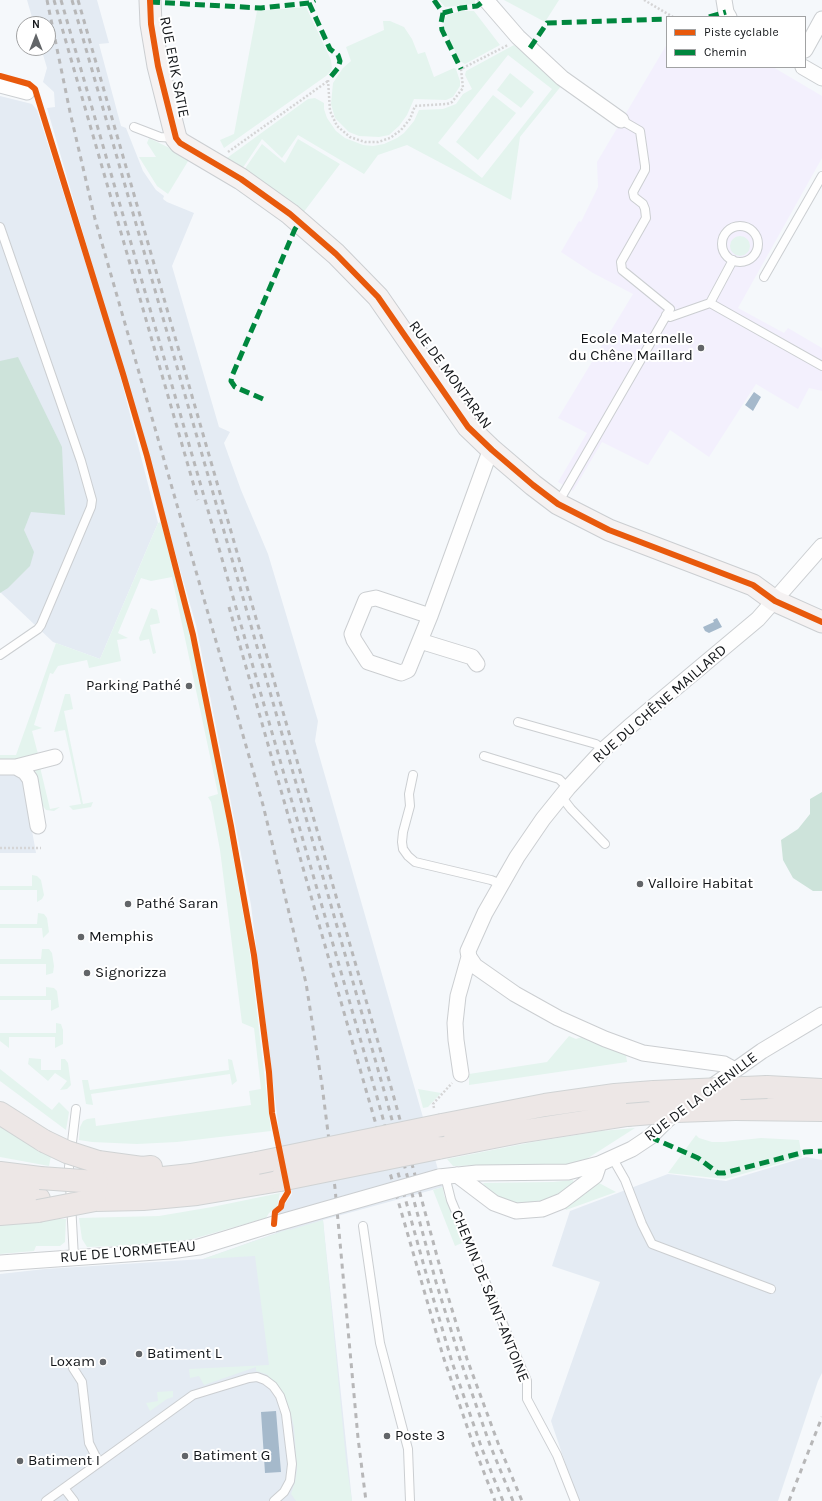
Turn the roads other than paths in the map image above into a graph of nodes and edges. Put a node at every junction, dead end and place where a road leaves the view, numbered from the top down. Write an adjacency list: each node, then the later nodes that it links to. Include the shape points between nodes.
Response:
1 (150, 0): 13 (street, RUE ERIK SATIE, via 158,66)
2 (486, 0): 11 (street, via 518,37 562,78)
3 (724, 0): 4 (street)
4 (728, 16)
5 (822, 19): 6 (street)
6 (806, 48)
7 (805, 68): 8 (street)
8 (822, 78)
9 (0, 85): 10 (street)
10 (27, 92)
11 (621, 120): 19 (lane, via 640,131 645,170 633,192 634,197 643,204 646,218 621,262 622,270 670,309)
12 (134, 127): 13 (lane, RUE DE MONTARAN, via 160,137)
13 (176, 138): 21 (street, RUE DE MONTARAN, via 290,214 336,254 378,297 468,427)
14 (822, 176): 17 (lane)
15 (0, 227): 28 (lane, via 81,461 92,500 41,626)
16 (733, 260): 16 (lane, via 725,254 724,236 738,226 754,232 758,243 755,254 746,261); 18 (lane)
17 (764, 277)
18 (710, 303): 19 (lane, via 670,317); 20 (lane)
19 (666, 315): 22 (lane)
20 (822, 366)
21 (492, 450): 22 (street, RUE DE MONTARAN); 25 (street)
22 (558, 504): 24 (street, RUE DE MONTARAN, via 609,530 753,585)
23 (822, 546): 24 (street, RUE DU CHÊNE MAILLARD, via 785,586)
24 (775, 601): 26 (street, RUE DE MONTARAN); 31 (street, RUE DU CHÊNE MAILLARD, via 758,619)
25 (430, 616): 27 (street); 27 (street, via 376,598 366,600 352,634 368,662 401,673 408,670)
26 (822, 622)
27 (420, 641): 29 (street, via 472,657)
28 (0, 655)
29 (477, 664)
30 (518, 722): 31 (lane, via 596,744)
31 (603, 750): 37 (street, RUE DU CHÊNE MAILLARD)
32 (484, 756): 37 (lane, via 559,779)
33 (55, 757): 35 (street)
34 (0, 767): 35 (street)
35 (16, 767): 38 (street, via 30,779)
36 (413, 775): 40 (lane, via 409,794 410,806 402,842 408,856 415,862)
37 (565, 792): 39 (lane, via 571,809); 40 (street, RUE DU CHÊNE MAILLARD, via 530,838)
38 (38, 826)
39 (605, 844)
40 (501, 884): 41 (street, RUE DU CHÊNE MAILLARD, via 474,937 468,951)
41 (469, 957): 43 (street, via 476,966 515,994 558,1018 605,1039 643,1053 724,1064); 44 (street, RUE DU CHÊNE MAILLARD, via 458,996 455,1023)
42 (822, 1015): 43 (street, RUE DE LA CHENILLE)
43 (735, 1070): 49 (street, RUE DE LA CHENILLE, via 666,1121 650,1137)
44 (461, 1074)
45 (822, 1090): 52 (main road, bridge, via 767,1087 654,1092 438,1116 257,1163 191,1175 166,1167 142,1168)
46 (76, 1109): 57 (lane, via 69,1167)
47 (822, 1110): 52 (main road, bridge, via 735,1109 626,1115 527,1130 280,1180 197,1194 143,1199)
48 (0, 1113): 52 (main road, bridge, via 44,1141 67,1152)
49 (606, 1162): 51 (street, RUE DE LA CHENILLE, via 568,1172 477,1173); 51 (street, RUE DE LA CHENILLE, via 595,1176 562,1200 542,1209 516,1211 494,1204 466,1183); 59 (lane, via 625,1180 652,1244)
50 (0, 1172): 54 (main road)
51 (447, 1176): 57 (street, RUE DE L'ORMETEAU, bridge, via 199,1247); 67 (lane, CHEMIN DE SAINT-ANTOINE, via 451,1200 527,1381 527,1399 557,1455)
52 (96, 1181): 54 (main road, bridge); 54 (main road, bridge)
53 (0, 1194): 54 (main road)
54 (39, 1196): 55 (main road)
55 (0, 1214)
56 (363, 1226): 66 (lane, via 380,1344 408,1449)
57 (74, 1258): 58 (street, RUE DE L'ORMETEAU)
58 (0, 1263)
59 (771, 1289)
60 (73, 1368): 61 (lane, via 82,1382 89,1443)
61 (99, 1463): 62 (lane); 65 (lane, via 193,1395 256,1378 265,1380 273,1386 280,1396 286,1414 292,1464 290,1480 284,1492)
62 (64, 1488): 63 (lane); 64 (lane)
63 (46, 1501)
64 (74, 1501)
65 (274, 1501)
66 (410, 1501)
67 (575, 1501)

